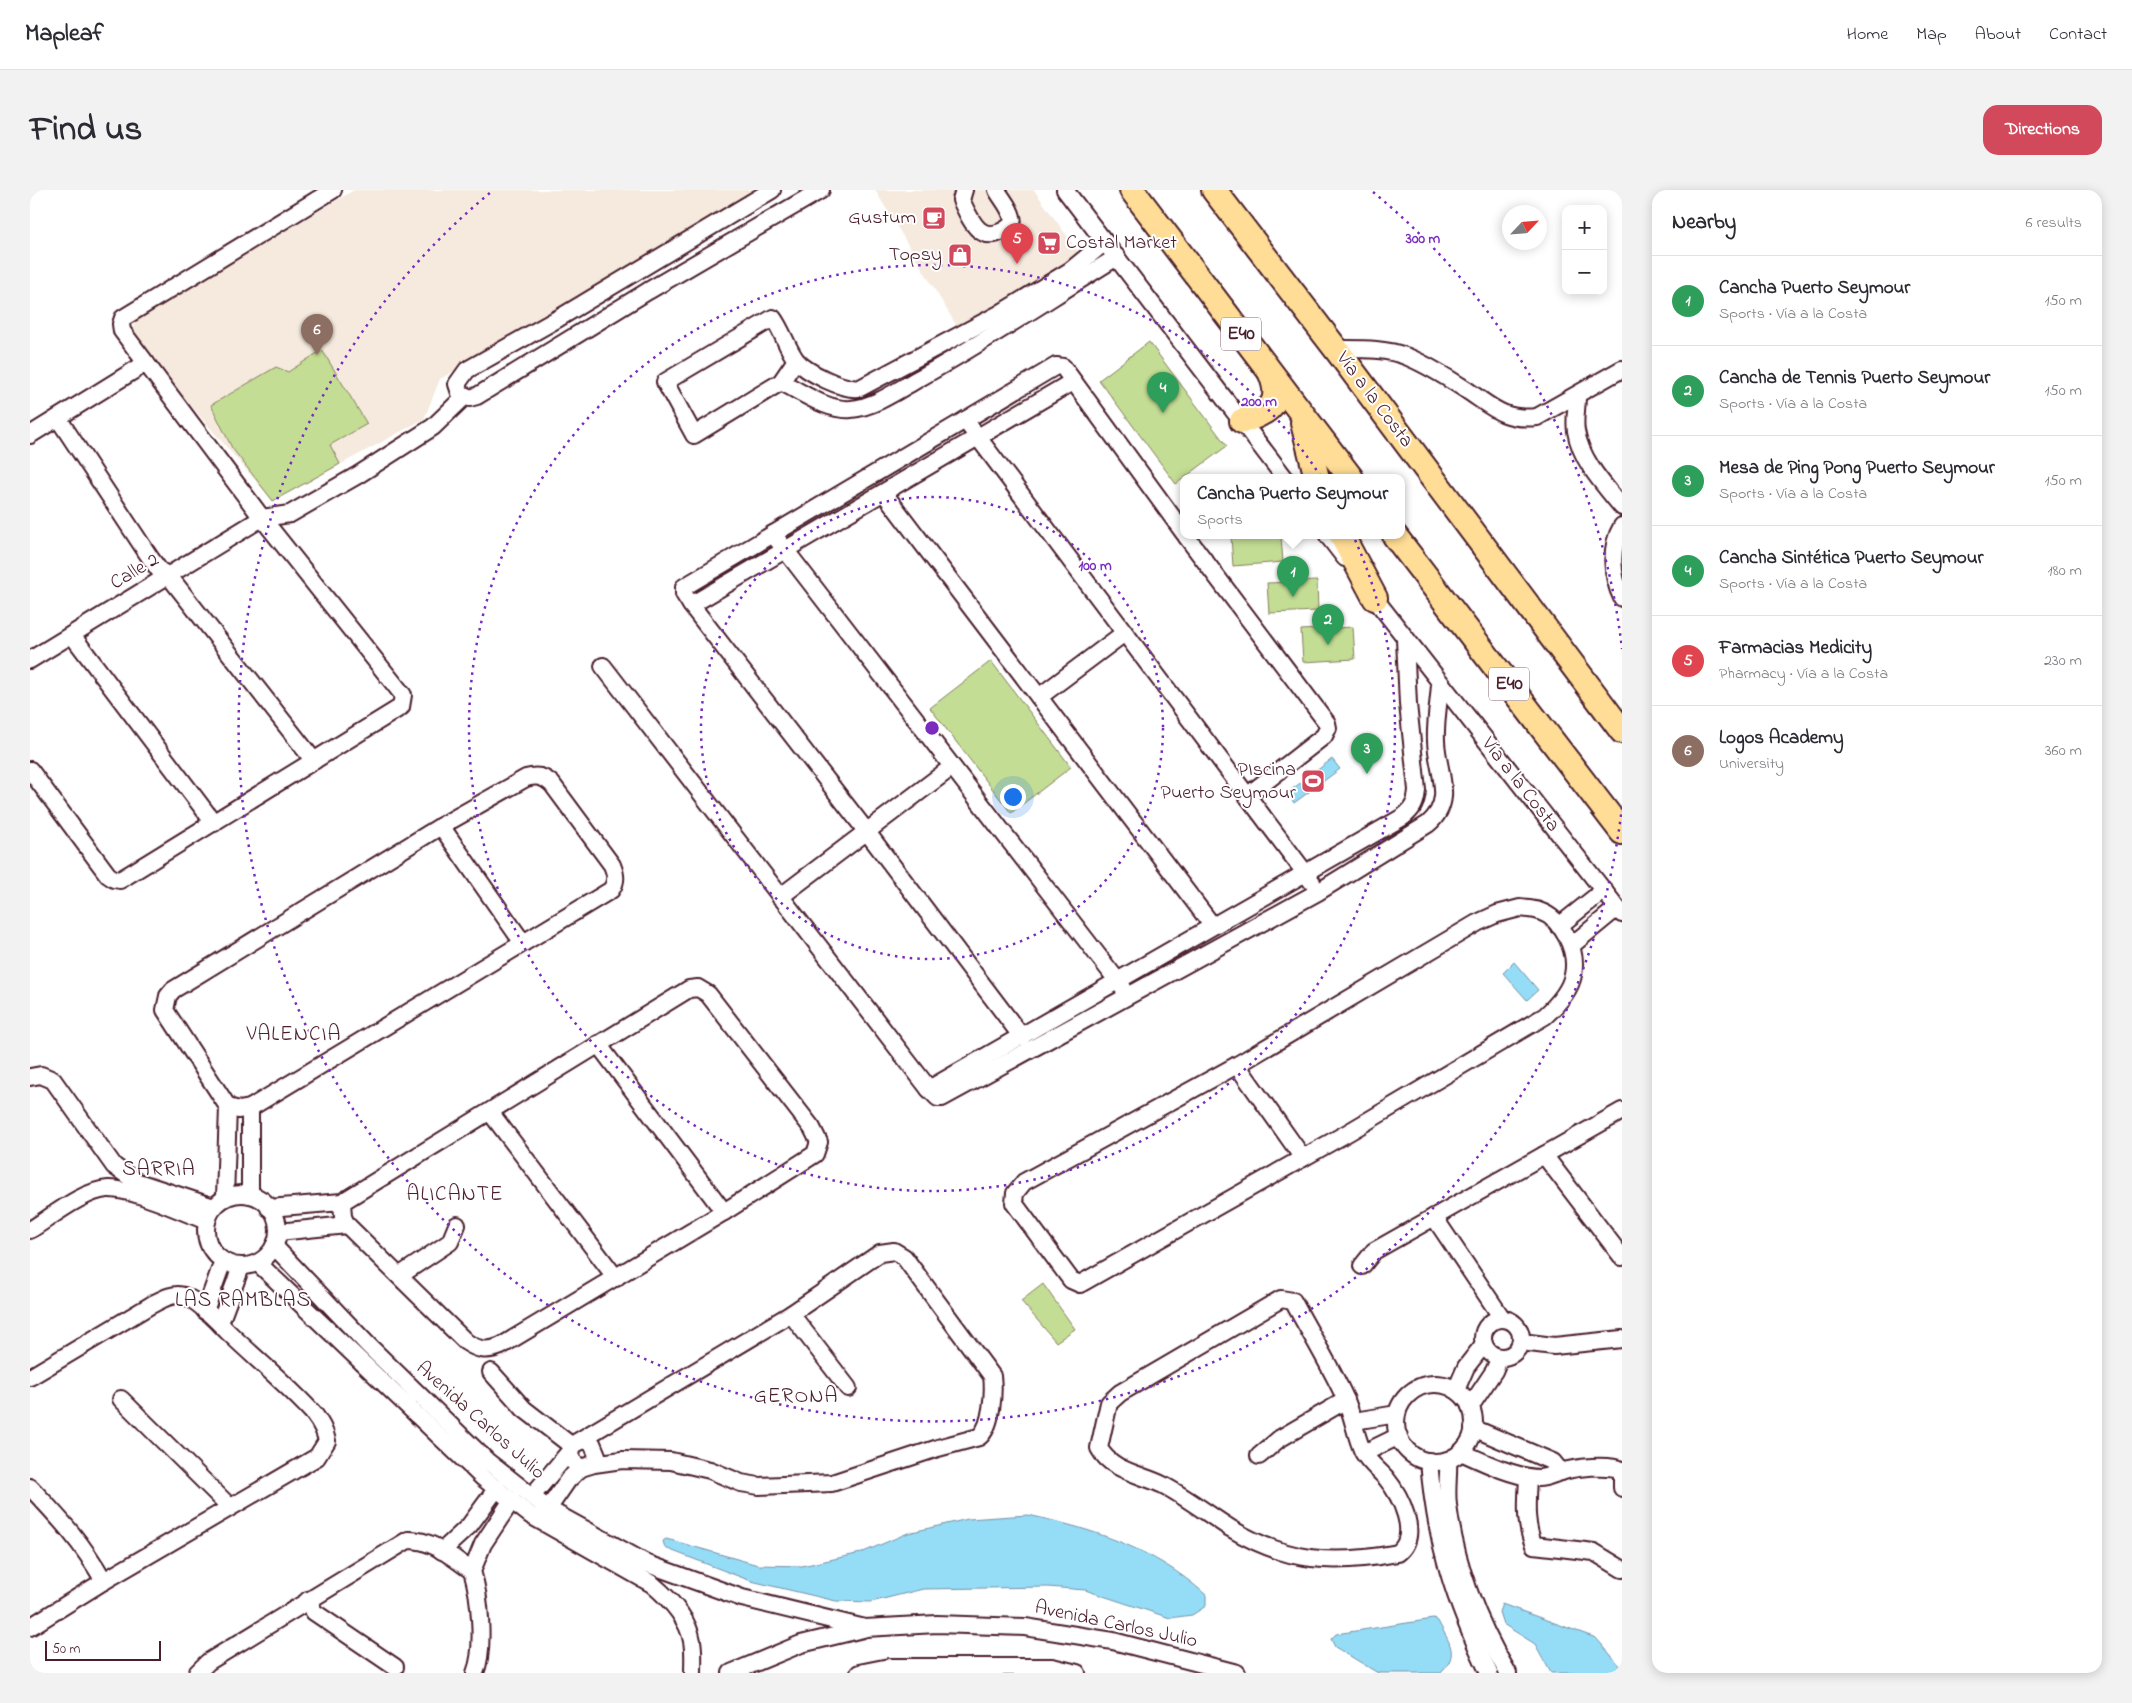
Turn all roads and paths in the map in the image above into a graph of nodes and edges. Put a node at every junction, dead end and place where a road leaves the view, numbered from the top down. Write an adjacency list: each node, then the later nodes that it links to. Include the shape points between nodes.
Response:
1 (334, 190): 17 (street, via 123,318 120,324 122,331)
2 (772, 190): 9 (street)
3 (821, 190): 10 (street)
4 (964, 190): 5 (street, via 961,200 968,214 982,234 989,236 996,236 1010,227 1013,221)
5 (997, 190)
6 (1065, 190): 11 (street)
7 (1132, 190): 20 (highway, E40)
8 (1214, 190): 15 (highway, Vía a la Costa)
9 (738, 211): 10 (street); 13 (street)
10 (751, 232): 14 (street)
11 (1105, 242): 12 (street); 16 (street, via 1071,270 999,314 860,388 852,389 830,382)
12 (1117, 257): 21 (street, via 943,365 872,403 849,410 840,408 824,404); 29 (street)
13 (636, 270): 14 (street); 18 (street)
14 (648, 291): 23 (street)
15 (1336, 349): 24 (street, via 1374,349 1408,356 1498,412 1522,419 1537,417); 57 (highway, Vía a la Costa)
16 (796, 360): 21 (street); 21 (street, via 773,318 665,382 694,435)
17 (146, 363): 27 (street); 37 (street)
18 (479, 363): 23 (street); 25 (street, via 467,370 457,384)
19 (1622, 369): 24 (street)
20 (1270, 373): 26 (highway, E40); 29 (highway, via 1278,390 1276,400 1257,416)
21 (781, 382)
22 (1072, 382): 28 (street, via 1062,367 1056,366); 31 (street); 39 (street)
23 (493, 387): 25 (street, via 477,396)
24 (1577, 396): 36 (street, via 1576,430 1583,452 1596,476)
25 (464, 397): 37 (street, via 433,427 358,475 290,514)
26 (1295, 405): 33 (highway, via 1306,432); 34 (highway, E40)
27 (58, 418): 30 (street); 46 (street, via 151,559 159,570)
28 (965, 420): 31 (street); 40 (street)
29 (1242, 421): 32 (street)
30 (30, 435)
31 (978, 438): 35 (street); 50 (street)
32 (1282, 474)
33 (1316, 474)
34 (1348, 474)
35 (884, 493): 45 (street); 56 (street)
36 (1622, 507)
37 (262, 518): 46 (street, Calle 2); 58 (street, via 403,695 397,712)
38 (1622, 526): 48 (street, via 1612,560)
39 (1180, 527)
40 (773, 534): 45 (street); 49 (street, via 686,585 684,594)
41 (1189, 539): 61 (street, via 1327,723 1324,736)
42 (1330, 539): 47 (street, Vía a la Costa)
43 (1344, 539): 47 (highway)
44 (1397, 539): 65 (highway, E40)
45 (784, 550): 49 (street); 59 (street)
46 (169, 576): 51 (street, Calle 2); 58 (street)
47 (1375, 598): 52 (street, Vía a la Costa)
48 (1622, 598)
49 (691, 605): 64 (street)
50 (1123, 634): 56 (street); 61 (street)
51 (72, 635): 53 (street, Calle 2); 62 (street)
52 (1405, 639): 55 (street, Vía a la Costa); 66 (street, via 1416,803 1403,817)
53 (30, 660)
54 (603, 666): 69 (street)
55 (1440, 684): 67 (street, Vía a la Costa); 68 (street, via 1436,742 1443,787 1441,809 1428,824)
56 (1039, 697): 71 (street)
57 (1622, 731)
58 (314, 761): 62 (street)
59 (952, 767): 64 (street); 75 (street)
60 (30, 770): 62 (street, via 114,879 120,880)
61 (1247, 796): 66 (street)
62 (214, 824)
63 (442, 826): 73 (street); 73 (street, via 535,775 552,784 612,865 616,874 611,890); 82 (street, via 168,996 165,1010)
64 (867, 832): 69 (street); 77 (street)
65 (1622, 832)
66 (1306, 874): 68 (street); 71 (street)
67 (1604, 890): 70 (street, Vía a la Costa); 72 (street)
68 (1318, 892): 76 (street)
69 (780, 898): 81 (street)
70 (1620, 911): 74 (street)
71 (1212, 925): 75 (street)
72 (1559, 926): 74 (street); 79 (street, via 1540,911 1520,908 1497,914)
73 (522, 943): 83 (street)
74 (1572, 946): 87 (street, via 1573,975 1558,1004 1545,1016)
75 (1117, 981): 76 (street); 77 (street)
76 (1128, 996): 81 (street, via 945,1097 938,1098)
77 (1022, 1037): 81 (street)
78 (598, 1044): 85 (street); 92 (street); 92 (street, via 688,989 698,988 708,994 812,1128 819,1142 816,1154)
79 (1236, 1065): 87 (street); 87 (street, via 1024,1182 1015,1192 1014,1204 1070,1280 1080,1284)
80 (30, 1077): 91 (street, via 41,1075 53,1080 114,1166 135,1181)
81 (929, 1090)
82 (228, 1107): 83 (street); 91 (street)
83 (250, 1108): 88 (street)
84 (1622, 1111): 86 (street)
85 (490, 1112): 89 (street); 104 (street)
86 (1544, 1155): 93 (street); 98 (street)
87 (1303, 1158)
88 (250, 1196): 90 (street); 91 (street, via 233,1195)
89 (342, 1202): 90 (street); 94 (street)
90 (269, 1208): 97 (street, via 277,1223)
91 (215, 1209): 96 (street, via 107,1189 86,1196); 99 (street, via 206,1236 212,1250)
92 (724, 1212): 104 (street)
93 (1434, 1217): 102 (street, via 1374,1251); 107 (street)
94 (347, 1225): 97 (street); 103 (street)
95 (457, 1225): 103 (street, via 450,1242)
96 (30, 1230)
97 (276, 1239): 100 (street, via 268,1256); 122 (street, Avenida Carlos Julio)
98 (1622, 1257)
99 (223, 1261): 101 (street); 105 (street)
100 (258, 1263): 101 (street); 122 (street, Avenida Carlos Julio)
101 (241, 1266): 108 (street)
102 (1362, 1266)
103 (399, 1276): 104 (street, via 466,1342 486,1350 501,1346)
104 (616, 1278)
105 (205, 1311): 108 (street); 114 (street, via 184,1296 166,1297)
106 (791, 1314): 115 (street); 125 (street); 130 (street, via 880,1253 894,1251 904,1257 992,1376 994,1388 983,1435 976,1440 938,1448 832,1483 759,1486 671,1461 622,1460)
107 (1502, 1318): 110 (street, via 1517,1326); 111 (street, via 1486,1326)
108 (220, 1323): 139 (street, via 315,1415 327,1442 317,1457)
109 (1622, 1338): 110 (street, via 1554,1346)
110 (1521, 1342): 112 (street, via 1513,1354)
111 (1484, 1344): 112 (street, via 1487,1350); 116 (street, via 1466,1367)
112 (1500, 1357): 119 (street)
113 (491, 1372): 125 (street, via 537,1421)
114 (30, 1377)
115 (848, 1388)
116 (1456, 1390): 119 (street); 120 (street, via 1438,1384 1420,1387 1406,1398)
117 (121, 1400): 139 (street)
118 (1346, 1400): 121 (street); 126 (street, via 1293,1301 1281,1299 1120,1392 1109,1403 1099,1448 1103,1457 1112,1464 1162,1485 1272,1549 1313,1560 1359,1560 1403,1549 1408,1538 1406,1516 1399,1498); 127 (street, via 1279,1439)
119 (1470, 1407): 123 (street)
120 (1397, 1414): 121 (street); 124 (street)
121 (1354, 1421): 126 (street)
122 (436, 1424): 135 (street, Avenida Carlos Julio); 137 (street, Avenida Carlos Julio)
123 (1474, 1428): 128 (street, via 1467,1445); 132 (street, via 1553,1462)
124 (1399, 1436): 126 (street); 129 (street, via 1411,1452)
125 (572, 1447): 130 (street, via 573,1464); 130 (street, via 583,1440 595,1447 597,1455); 137 (street)
126 (1364, 1453)
127 (1259, 1456)
128 (1454, 1456): 129 (street); 133 (street); 159 (street, via 1448,1504 1454,1541 1470,1595 1493,1648)
129 (1429, 1461): 158 (street, via 1442,1552 1459,1608)
130 (587, 1466): 140 (street, via 568,1480)
131 (1622, 1471): 132 (street, via 1609,1466); 136 (street)
132 (1561, 1472): 133 (street, via 1540,1478)
133 (1528, 1477): 142 (street, via 1528,1533 1534,1545 1594,1552)
134 (30, 1487): 145 (street, via 67,1524)
135 (497, 1488): 138 (street, Avenida Carlos Julio); 141 (street, via 469,1526)
136 (1622, 1488)
137 (532, 1496): 140 (street, Avenida Carlos Julio)
138 (512, 1500): 143 (street, via 483,1544); 147 (street, Avenida Carlos Julio, via 530,1515 652,1584)
139 (230, 1507): 145 (street)
140 (548, 1509): 144 (street, Avenida Carlos Julio, via 648,1564)
141 (442, 1551): 143 (street); 146 (street, via 427,1542 408,1540)
142 (1622, 1569)
143 (472, 1571): 152 (street, via 479,1611 480,1648)
144 (680, 1575): 147 (street); 149 (street, Avenida Carlos Julio, via 742,1598)
145 (104, 1581): 148 (street)
146 (308, 1600): 150 (street, via 314,1612); 151 (street, via 208,1662)
147 (669, 1600): 153 (street, Avenida Carlos Julio, via 681,1614 692,1641)
148 (30, 1628)
149 (865, 1628): 154 (street, Avenida Carlos Julio, via 801,1644); 157 (street, Avenida Carlos Julio, via 937,1624 1025,1627 1113,1641)
150 (395, 1667)
151 (197, 1673)
152 (475, 1673)
153 (693, 1673)
154 (730, 1673)
155 (859, 1673): 156 (street, via 888,1667 1052,1667)
156 (1076, 1673)
157 (1237, 1673)
158 (1488, 1673)
159 (1508, 1673)

